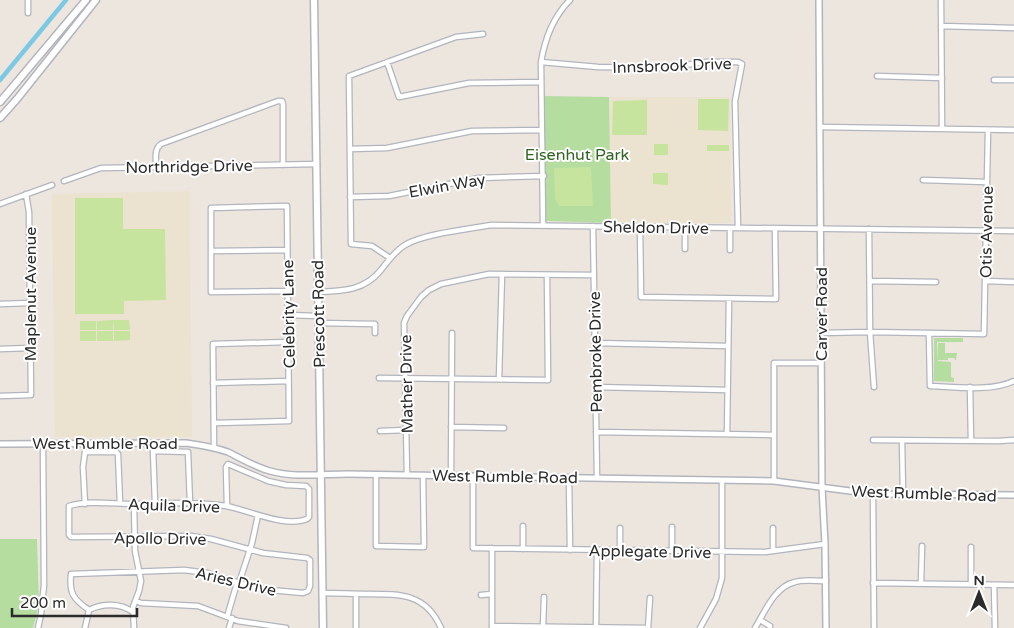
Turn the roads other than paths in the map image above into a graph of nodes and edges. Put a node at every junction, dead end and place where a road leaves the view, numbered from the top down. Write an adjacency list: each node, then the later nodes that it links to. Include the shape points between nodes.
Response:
1 (28, 0): 9 (street)
2 (86, 0): 21 (main road)
3 (90, 0): 10 (main road, via 77,17)
4 (96, 0): 10 (main road)
5 (314, 0): 30 (main road, Prescott Road)
6 (570, 0): 15 (street, via 550,27)
7 (819, 0): 23 (street, Carver Road)
8 (941, 0): 11 (street)
9 (28, 13)
10 (78, 22): 22 (main road)
11 (941, 26): 12 (street); 17 (street)
12 (1014, 28)
13 (483, 34): 14 (street, via 456,37)
14 (387, 62): 20 (street, via 400,96 469,83); 28 (street, via 349,76)
15 (541, 62): 20 (street); 45 (street, Innsbrook Drive, via 662,68 707,62 742,64 735,101)
16 (876, 76): 17 (street)
17 (942, 78): 24 (street)
18 (994, 80): 19 (street)
19 (1014, 80)
20 (541, 82): 25 (street)
21 (0, 102)
22 (0, 118)
23 (820, 128): 24 (street); 48 (street, Carver Road)
24 (942, 128): 26 (street)
25 (542, 130): 28 (street, via 472,131 387,148); 32 (street)
26 (988, 130): 27 (street); 35 (street, Otis Avenue)
27 (1014, 130)
28 (350, 149): 38 (street)
29 (283, 164): 30 (street, Northridge Drive); 31 (street, Northridge Drive); 31 (street, via 283,107 282,101 275,101 157,147)
30 (317, 164): 64 (main road, Prescott Road)
31 (156, 167): 34 (street, Northridge Drive, via 101,168)
32 (544, 176): 38 (street, Elwin Way, via 479,178 389,196); 40 (street)
33 (923, 180): 35 (street)
34 (64, 181)
35 (986, 182): 49 (street, Otis Avenue)
36 (52, 185): 37 (street)
37 (26, 194): 39 (street); 66 (street, Maplenut Avenue)
38 (350, 197): 55 (street, via 351,244 372,246)
39 (0, 204)
40 (543, 225): 41 (street, Sheldon Drive); 55 (street, Sheldon Drive, via 491,225 422,238 405,245)
41 (594, 226): 42 (street, Sheldon Drive); 58 (street, Pembroke Drive)
42 (640, 227): 43 (street, Sheldon Drive); 65 (street, via 641,297)
43 (685, 228): 44 (street, Sheldon Drive); 51 (street)
44 (730, 228): 45 (street, Sheldon Drive); 53 (street)
45 (738, 228): 46 (street, Sheldon Drive)
46 (775, 229): 48 (street, Sheldon Drive); 65 (street, via 776,299)
47 (869, 229): 48 (street, Sheldon Drive); 49 (street, Sheldon Drive); 59 (street)
48 (821, 230): 72 (street, Carver Road)
49 (986, 231): 50 (street, Sheldon Drive); 60 (street, Otis Avenue)
50 (1014, 231)
51 (685, 249)
52 (287, 250): 54 (street); 54 (street, Celebrity Lane, via 287,206 211,208); 63 (street, Celebrity Lane)
53 (730, 250)
54 (212, 251): 63 (street, via 211,292)
55 (390, 258): 64 (street, Sheldon Drive, via 360,287)
56 (502, 274): 57 (street, Mather Drive); 82 (street, Mather Drive, via 441,284 421,297 405,319); 84 (street)
57 (547, 275): 58 (street, Mather Drive); 84 (street, via 548,380)
58 (594, 275): 76 (street, Pembroke Drive)
59 (870, 281): 61 (street); 70 (street)
60 (985, 281): 62 (street); 74 (street, Otis Avenue, via 984,334)
61 (936, 282)
62 (1014, 282)
63 (287, 291): 68 (street, Celebrity Lane)
64 (318, 292): 69 (main road, Prescott Road)
65 (729, 298): 77 (street)
66 (30, 303): 67 (street); 78 (street, Maplenut Avenue)
67 (0, 304)
68 (288, 315): 69 (street); 75 (street, Celebrity Lane)
69 (318, 320): 71 (street, via 374,324); 109 (main road, Prescott Road)
70 (870, 332): 72 (street); 74 (street); 89 (street)
71 (374, 333)
72 (821, 333): 80 (street, Carver Road)
73 (452, 334): 83 (street)
74 (930, 334): 90 (street, via 930,386)
75 (288, 342): 85 (street, Celebrity Lane); 87 (street, via 213,344)
76 (595, 343): 77 (street); 88 (street, Pembroke Drive)
77 (728, 346): 91 (street)
78 (30, 348): 79 (street); 92 (street, Maplenut Avenue, via 31,395)
79 (0, 349)
80 (821, 363): 100 (street, via 774,363); 119 (street, Carver Road)
81 (379, 378): 82 (street)
82 (406, 378): 83 (street); 96 (street, Mather Drive)
83 (452, 378): 84 (street); 94 (street)
84 (500, 379)
85 (288, 381): 87 (street); 93 (street, Celebrity Lane, via 289,421)
86 (1014, 381): 90 (street, via 1000,386)
87 (213, 383): 93 (street)
88 (595, 387): 91 (street); 98 (street, Pembroke Drive)
89 (874, 387)
90 (970, 387): 104 (street)
91 (727, 390): 99 (street)
92 (0, 396)
93 (214, 423): 108 (street)
94 (452, 427): 95 (street); 113 (street)
95 (504, 428)
96 (407, 430): 97 (street); 111 (street, Mather Drive)
97 (380, 431)
98 (596, 432): 99 (street); 116 (street, Pembroke Drive)
99 (727, 434): 100 (street)
100 (774, 435): 118 (street)
101 (873, 440): 102 (street)
102 (902, 440): 104 (street); 121 (street)
103 (1014, 440): 104 (street)
104 (971, 441)
105 (0, 444): 106 (street, West Rumble Road)
106 (43, 444): 107 (street, West Rumble Road); 173 (street, via 44,585)
107 (153, 448): 108 (street, West Rumble Road, via 183,442); 124 (street); 125 (street, via 188,452)
108 (214, 448): 109 (street, West Rumble Road, via 271,472)
109 (320, 474): 110 (street, West Rumble Road); 157 (main road, Prescott Road)
110 (376, 475): 111 (street, West Rumble Road); 112 (street, via 376,546 424,547)
111 (407, 475): 112 (street, West Rumble Road)
112 (423, 475): 113 (street, West Rumble Road)
113 (451, 476): 114 (street, West Rumble Road)
114 (473, 476): 115 (street, West Rumble Road); 139 (street, Applegate Drive, via 473,548)
115 (569, 476): 116 (street, West Rumble Road); 142 (street)
116 (596, 478): 117 (street, West Rumble Road)
117 (722, 480): 118 (street, West Rumble Road); 146 (street)
118 (774, 481): 119 (street, West Rumble Road)
119 (822, 487): 120 (street, West Rumble Road); 136 (street, Carver Road)
120 (873, 494): 121 (street, West Rumble Road); 152 (street)
121 (903, 494): 122 (street, West Rumble Road)
122 (1014, 496)
123 (120, 503): 126 (street, Aquila Drive); 126 (street, via 118,452 85,452); 127 (street, Aquila Drive)
124 (155, 503): 125 (street, Aquila Drive); 127 (street, Aquila Drive)
125 (190, 503): 129 (street, Aquila Drive)
126 (85, 504): 128 (street, Aquila Drive)
127 (134, 504): 135 (street)
128 (69, 506): 135 (street, Apollo Drive, via 71,537)
129 (227, 506): 130 (street, Aquila Drive); 130 (street, Aquila Drive, via 228,464 268,481 308,487 308,519 288,520)
130 (258, 515): 141 (street)
131 (523, 526): 140 (street)
132 (672, 527): 145 (street)
133 (620, 528): 144 (street)
134 (772, 528): 147 (street)
135 (135, 537): 141 (street, Apollo Drive, via 211,539); 149 (street)
136 (825, 544): 147 (street, Applegate Drive); 150 (street, Carver Road)
137 (922, 546): 153 (street)
138 (971, 547): 154 (street)
139 (492, 548): 140 (street, Applegate Drive); 159 (street)
140 (523, 549): 142 (street, Applegate Drive)
141 (250, 550): 148 (street, Apollo Drive, via 274,556); 151 (street)
142 (570, 550): 143 (street, Applegate Drive)
143 (597, 550): 144 (street, Applegate Drive); 172 (street)
144 (620, 550): 145 (street, Applegate Drive)
145 (672, 550): 146 (street, Applegate Drive)
146 (722, 552): 147 (street, Applegate Drive); 182 (street, via 719,593)
147 (773, 552)
148 (309, 558): 151 (street, Aries Drive, via 310,586 306,592 270,590)
149 (139, 570): 151 (street, Aries Drive, via 199,571); 163 (street, via 141,581); 164 (street, Aries Drive, via 71,574 73,595)
150 (826, 581): 167 (street, via 797,581 787,585 774,597); 184 (street, Carver Road)
151 (238, 583): 166 (street)
152 (873, 583): 153 (street); 185 (street)
153 (921, 583): 154 (street)
154 (971, 584): 155 (street)
155 (994, 585): 156 (street); 186 (street)
156 (1014, 585)
157 (322, 593): 158 (street); 178 (main road, Prescott Road)
158 (356, 594): 179 (street); 180 (street, via 399,594 412,598 431,610)
159 (492, 594): 160 (street); 170 (street)
160 (481, 595)
161 (544, 596): 171 (street)
162 (650, 598): 181 (street)
163 (136, 601): 165 (street); 166 (street, via 198,606)
164 (89, 610): 165 (street, via 117,605); 174 (street)
165 (133, 612): 175 (street)
166 (230, 618): 169 (street); 176 (street)
167 (760, 620): 168 (street); 183 (street)
168 (770, 626)
169 (267, 627): 177 (street)
170 (492, 627): 171 (street)
171 (543, 627): 172 (street)
172 (596, 627): 181 (street)
173 (38, 628)
174 (85, 628)
175 (134, 628)
176 (230, 628)
177 (286, 628)
178 (323, 628)
179 (356, 628)
180 (441, 628)
181 (648, 628)
182 (700, 628)
183 (755, 628)
184 (826, 628)
185 (874, 628)
186 (995, 628)

